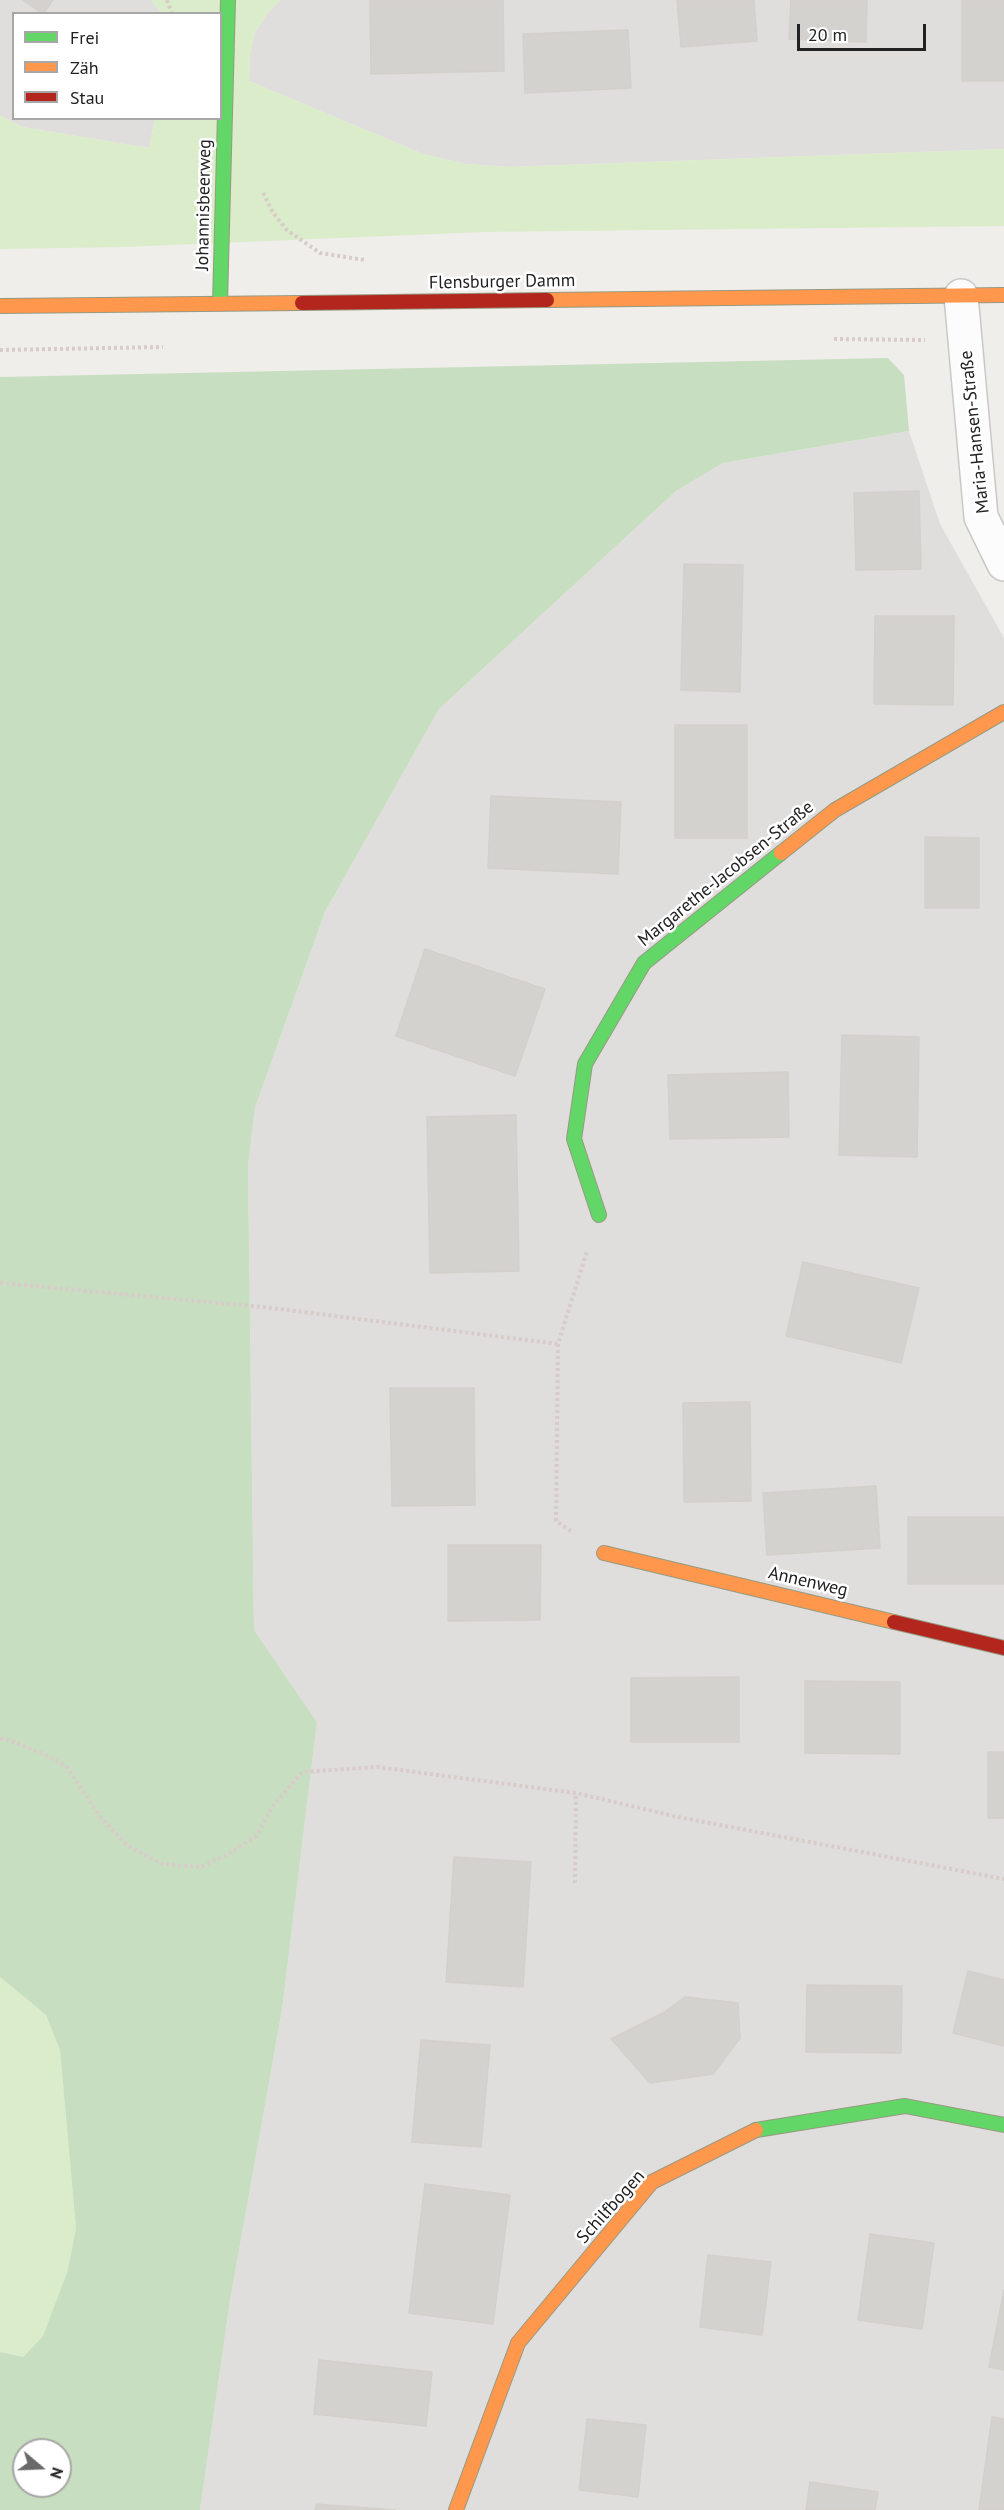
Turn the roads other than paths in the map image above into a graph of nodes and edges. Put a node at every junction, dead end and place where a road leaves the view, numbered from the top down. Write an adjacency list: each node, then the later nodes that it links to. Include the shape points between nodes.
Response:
1 (228, 0): 4 (street, Johannisbeerweg)
2 (1004, 295): 3 (street, Flensburger Damm)
3 (961, 296): 4 (street, Flensburger Damm); 6 (street, Maria-Hansen-Straße, via 981,517)
4 (220, 303): 5 (street, Flensburger Damm)
5 (0, 306)
6 (1004, 564)
7 (1004, 712): 8 (street, Margarethe-Jacobsen-Straße, via 835,810 644,963 585,1064 574,1139)
8 (598, 1215)
9 (604, 1553): 10 (street, Annenweg)
10 (1004, 1648)
11 (1004, 2125): 12 (street, Schilfbogen, via 905,2106 754,2130 652,2182 518,2343)
12 (456, 2510)

